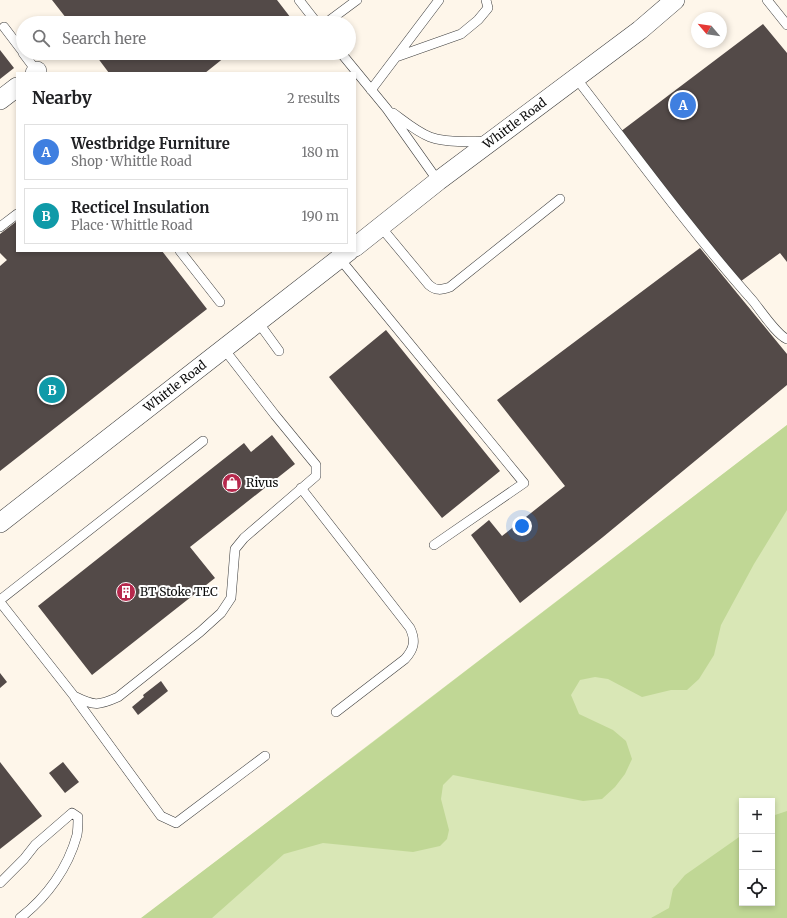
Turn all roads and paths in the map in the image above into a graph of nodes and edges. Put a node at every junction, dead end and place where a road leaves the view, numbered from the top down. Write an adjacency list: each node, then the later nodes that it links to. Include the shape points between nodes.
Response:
1 (299, 0): 7 (lane)
2 (357, 0): 8 (lane)
3 (439, 0): 12 (lane)
4 (486, 0): 12 (lane, via 488,8 461,34)
5 (676, 0): 16 (street, Whittle Road)
6 (767, 0): 9 (lane)
7 (312, 16)
8 (335, 16)
9 (787, 25)
10 (4, 27): 11 (lane)
11 (16, 43)
12 (396, 57): 18 (lane)
13 (28, 60): 15 (lane)
14 (347, 60): 18 (lane)
15 (37, 72)
16 (576, 78): 21 (street, Whittle Road); 32 (lane, via 687,223 776,330)
17 (16, 88): 19 (street)
18 (372, 90): 20 (lane)
19 (0, 100)
20 (387, 109): 21 (lane, via 430,137 452,141); 22 (lane)
21 (492, 141): 22 (street, Whittle Road)
22 (438, 181): 25 (street, Whittle Road)
23 (560, 199): 25 (lane, via 450,287 441,291 429,285)
24 (16, 215): 26 (lane)
25 (380, 226): 27 (street, Whittle Road)
26 (0, 228)
27 (356, 246)
28 (181, 252): 30 (lane)
29 (345, 255): 31 (street, Whittle Road); 38 (lane, via 524,483)
30 (220, 302)
31 (258, 322): 33 (street, Whittle Road); 34 (lane)
32 (787, 339)
33 (224, 348): 36 (lane, via 316,465 316,476); 37 (street, Whittle Road)
34 (279, 351)
35 (203, 441): 39 (lane)
36 (301, 488): 40 (lane, via 235,549 231,598 221,613 118,696 104,704 88,703); 41 (lane, via 410,628 414,637 412,651 405,659)
37 (0, 523)
38 (434, 545)
39 (0, 601): 40 (lane)
40 (74, 696): 42 (lane, via 161,816 176,823)
41 (336, 712)
42 (265, 756)
43 (0, 882): 44 (lane, via 35,845 72,813 78,817 77,834 66,864 49,890)
44 (20, 918)

